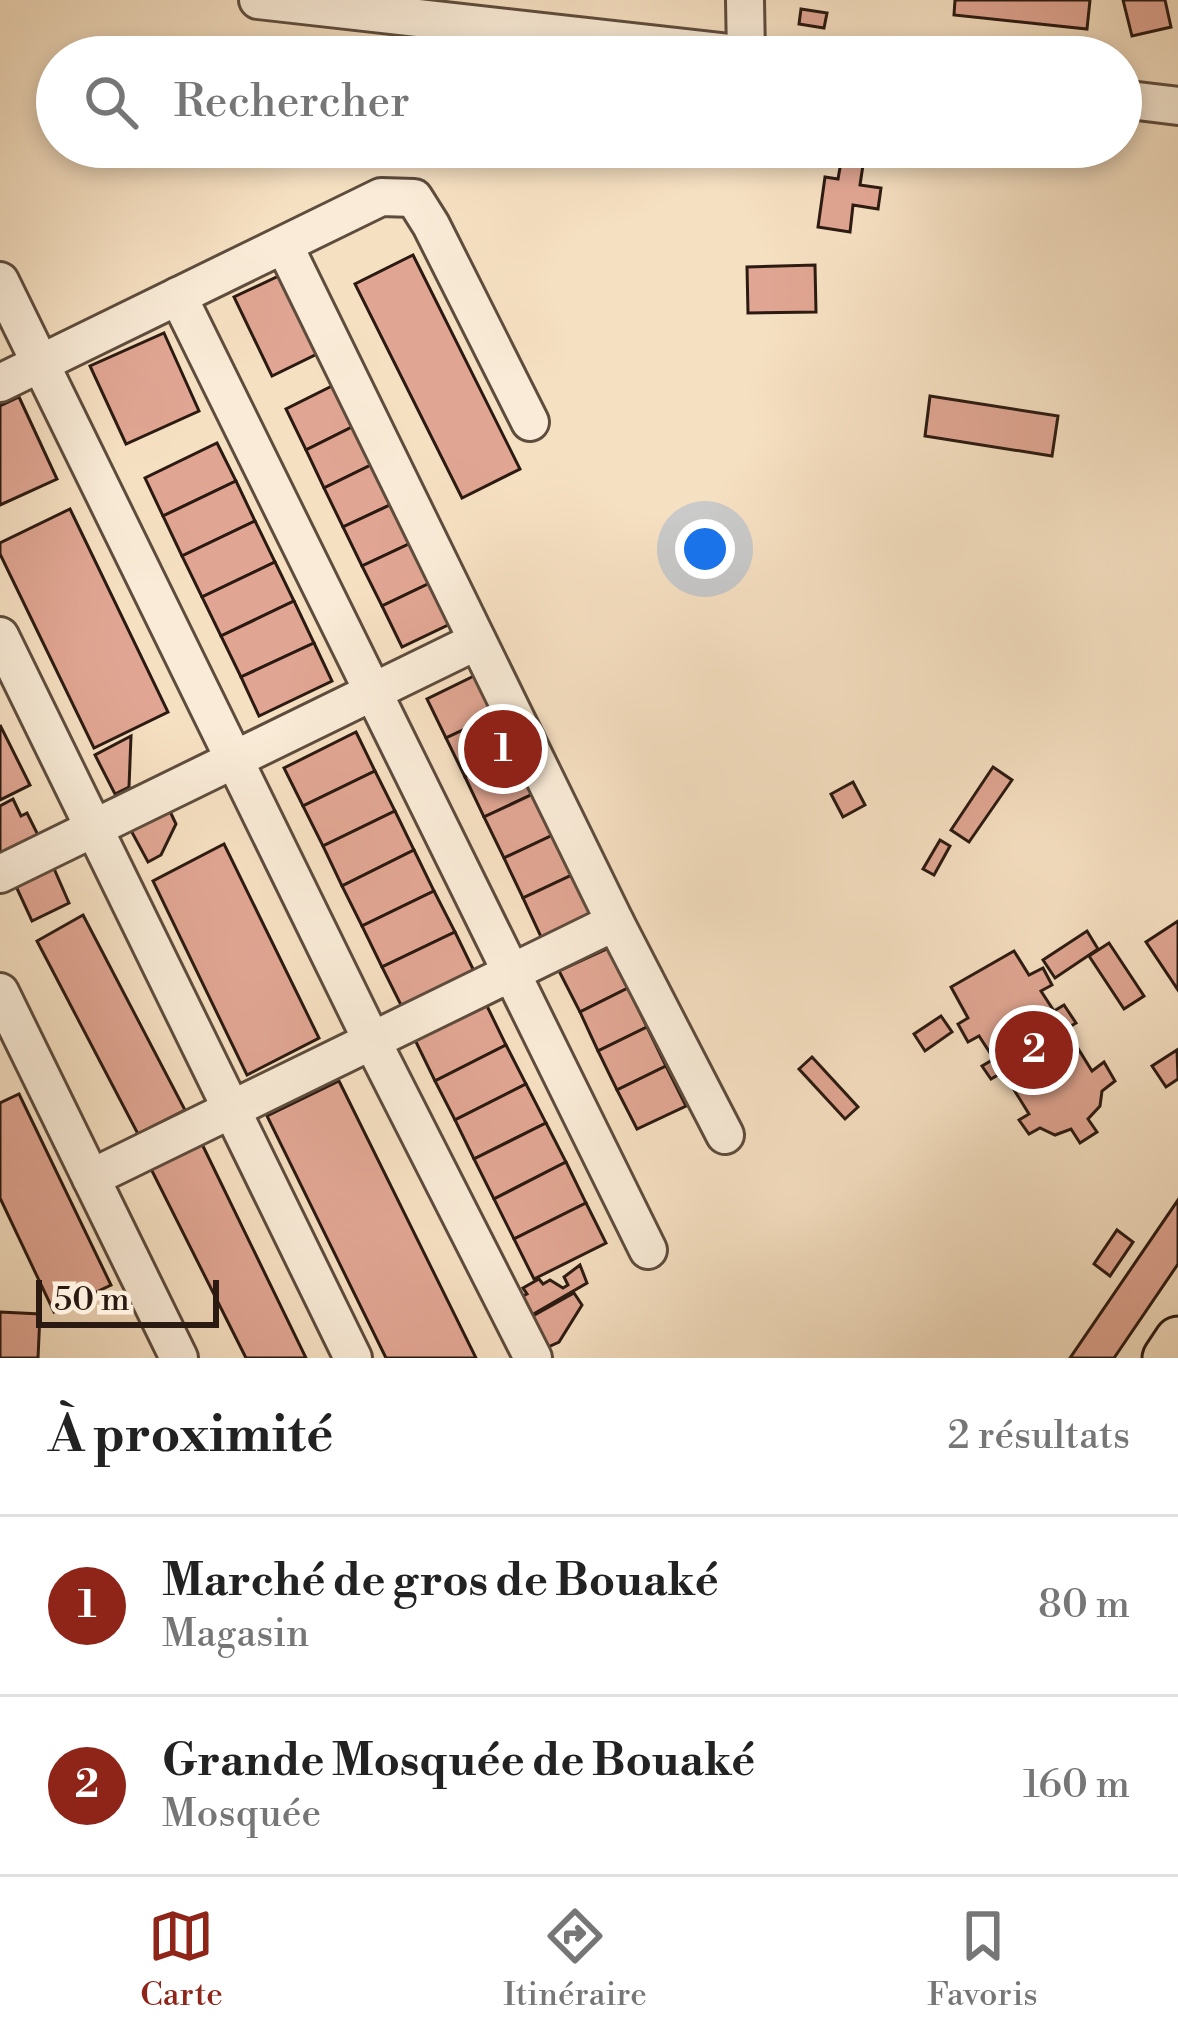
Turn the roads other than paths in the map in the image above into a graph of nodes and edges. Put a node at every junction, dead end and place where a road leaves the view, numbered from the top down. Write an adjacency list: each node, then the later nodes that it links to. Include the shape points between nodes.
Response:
1 (258, 0): 3 (street)
2 (745, 0): 5 (street)
3 (458, 12): 4 (street)
4 (620, 36)
5 (751, 36)
6 (1142, 102): 7 (street)
7 (1178, 106)
8 (284, 245): 10 (street); 13 (street, via 381,197 413,198); 15 (street)
9 (0, 281): 11 (street)
10 (178, 296): 11 (street); 16 (street)
11 (41, 363): 12 (street); 17 (street)
12 (0, 383)
13 (530, 422)
14 (0, 636): 18 (street)
15 (477, 641): 16 (street); 20 (street)
16 (371, 692): 17 (street); 21 (street)
17 (235, 759): 18 (street); 23 (street)
18 (94, 828): 19 (street); 24 (street)
19 (0, 874)
20 (615, 922): 21 (street); 25 (street)
21 (509, 974): 23 (street); 27 (street)
22 (0, 992): 26 (street)
23 (372, 1040): 24 (street); 31 (street)
24 (231, 1109): 26 (street); 30 (street)
25 (724, 1135)
26 (91, 1178): 29 (street)
27 (648, 1250)
28 (1178, 1340): 32 (main road)
29 (179, 1358)
30 (353, 1358)
31 (533, 1358)
32 (1166, 1358)

